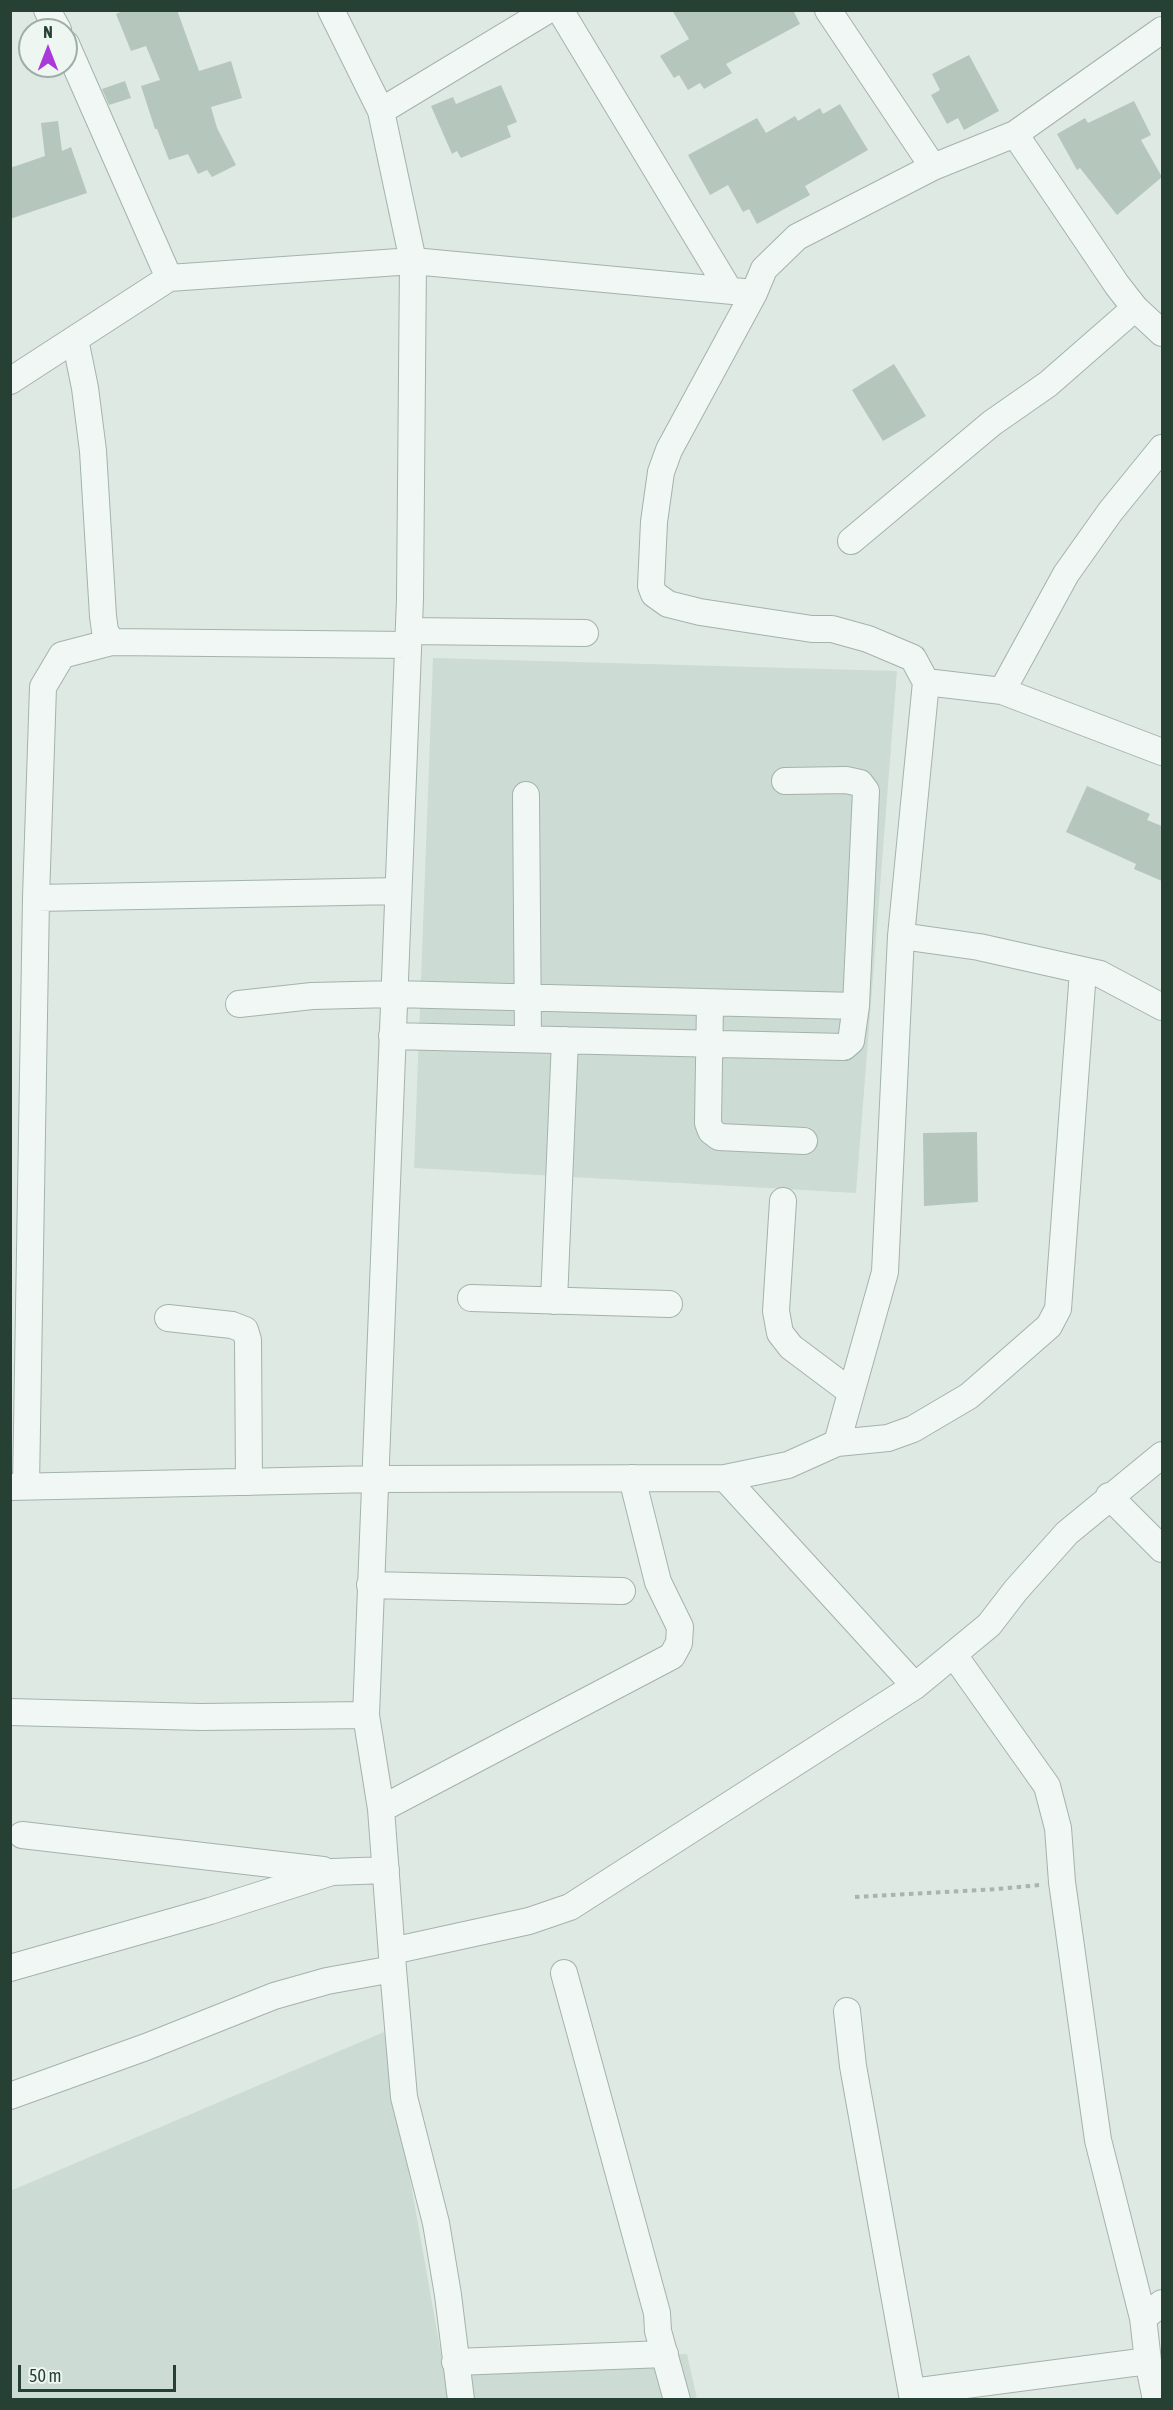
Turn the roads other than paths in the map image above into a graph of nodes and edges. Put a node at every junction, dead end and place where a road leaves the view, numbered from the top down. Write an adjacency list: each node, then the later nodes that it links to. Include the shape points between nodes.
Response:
1 (331, 10): 7 (street)
2 (548, 10): 7 (street)
3 (560, 10): 12 (street)
4 (828, 10): 9 (street)
5 (1162, 30): 8 (street)
6 (78, 71): 11 (street)
7 (381, 111): 10 (street)
8 (1015, 134): 9 (street); 13 (street)
9 (933, 167): 12 (street, via 797,237)
10 (413, 261): 11 (street); 12 (street); 20 (street)
11 (170, 278): 15 (street)
12 (742, 291): 22 (street, via 662,472 654,522 654,594 668,604 700,612 832,629 868,639 913,658)
13 (1135, 308): 14 (street); 18 (street, via 1048,384 992,423)
14 (1162, 333)
15 (75, 339): 16 (street); 21 (street, via 93,451 103,616 105,631)
16 (10, 381)
17 (1162, 448): 23 (street, via 1066,574)
18 (851, 540)
19 (585, 633): 20 (street)
20 (408, 638): 21 (street); 27 (street)
21 (112, 642): 28 (street, via 62,655 44,687)
22 (926, 682): 23 (street); 29 (street)
23 (1002, 691): 24 (street)
24 (1162, 752)
25 (785, 781): 35 (street, via 846,780 860,783 866,791)
26 (526, 795): 32 (street)
27 (398, 891): 28 (street); 31 (street)
28 (36, 898): 54 (street)
29 (901, 936): 30 (street, via 979,947); 47 (street, via 885,1272)
30 (1083, 970): 36 (street, via 1100,974); 48 (street, via 1058,1309 1049,1326 969,1396 913,1429 888,1438)
31 (394, 994): 32 (street); 33 (street, via 312,996); 37 (street)
32 (528, 998): 34 (street); 38 (street)
33 (239, 1004)
34 (710, 1004): 35 (street); 40 (street)
35 (856, 1006): 40 (street, via 851,1041 844,1047)
36 (1162, 1007)
37 (392, 1036): 38 (street); 52 (street)
38 (528, 1039): 39 (street)
39 (565, 1040): 40 (street); 44 (street)
40 (710, 1045): 41 (street, via 711,1131 719,1137)
41 (804, 1140)
42 (783, 1201): 47 (street, via 776,1311 780,1333 791,1347)
43 (471, 1298): 44 (street)
44 (554, 1301): 45 (street)
45 (669, 1304)
46 (168, 1318): 53 (street, via 245,1330)
47 (851, 1392): 48 (street)
48 (837, 1443): 51 (street, via 788,1465)
49 (1162, 1455): 55 (street)
50 (632, 1478): 51 (street); 52 (street); 63 (street, via 658,1582 680,1627 679,1643 672,1656)
51 (724, 1478): 60 (street)
52 (375, 1479): 53 (street); 57 (street)
53 (249, 1482): 54 (street)
54 (18, 1486)
55 (1109, 1496): 56 (street); 59 (street, via 1067,1533 990,1625)
56 (1162, 1550)
57 (370, 1585): 58 (street); 62 (street)
58 (622, 1591)
59 (954, 1655): 60 (street); 72 (street, via 1047,1786 1058,1828 1098,2140)
60 (915, 1686): 67 (street, via 570,1907)
61 (10, 1712): 62 (street, via 201,1717)
62 (366, 1715): 63 (street)
63 (381, 1809): 65 (street)
64 (22, 1835): 66 (street)
65 (386, 1870): 66 (street); 67 (street)
66 (332, 1872): 68 (street)
67 (393, 1960): 71 (street, via 274,1996); 75 (street, via 404,2097 436,2223)
68 (10, 1968)
69 (564, 1973): 73 (street)
70 (847, 2011): 76 (street, via 855,2077)
71 (10, 2096)
72 (1153, 2310): 74 (street)
73 (665, 2354): 75 (street); 78 (street)
74 (1148, 2361): 76 (street); 79 (street)
75 (455, 2362): 77 (street)
76 (913, 2396)
77 (461, 2400)
78 (677, 2400)
79 (1156, 2400)

